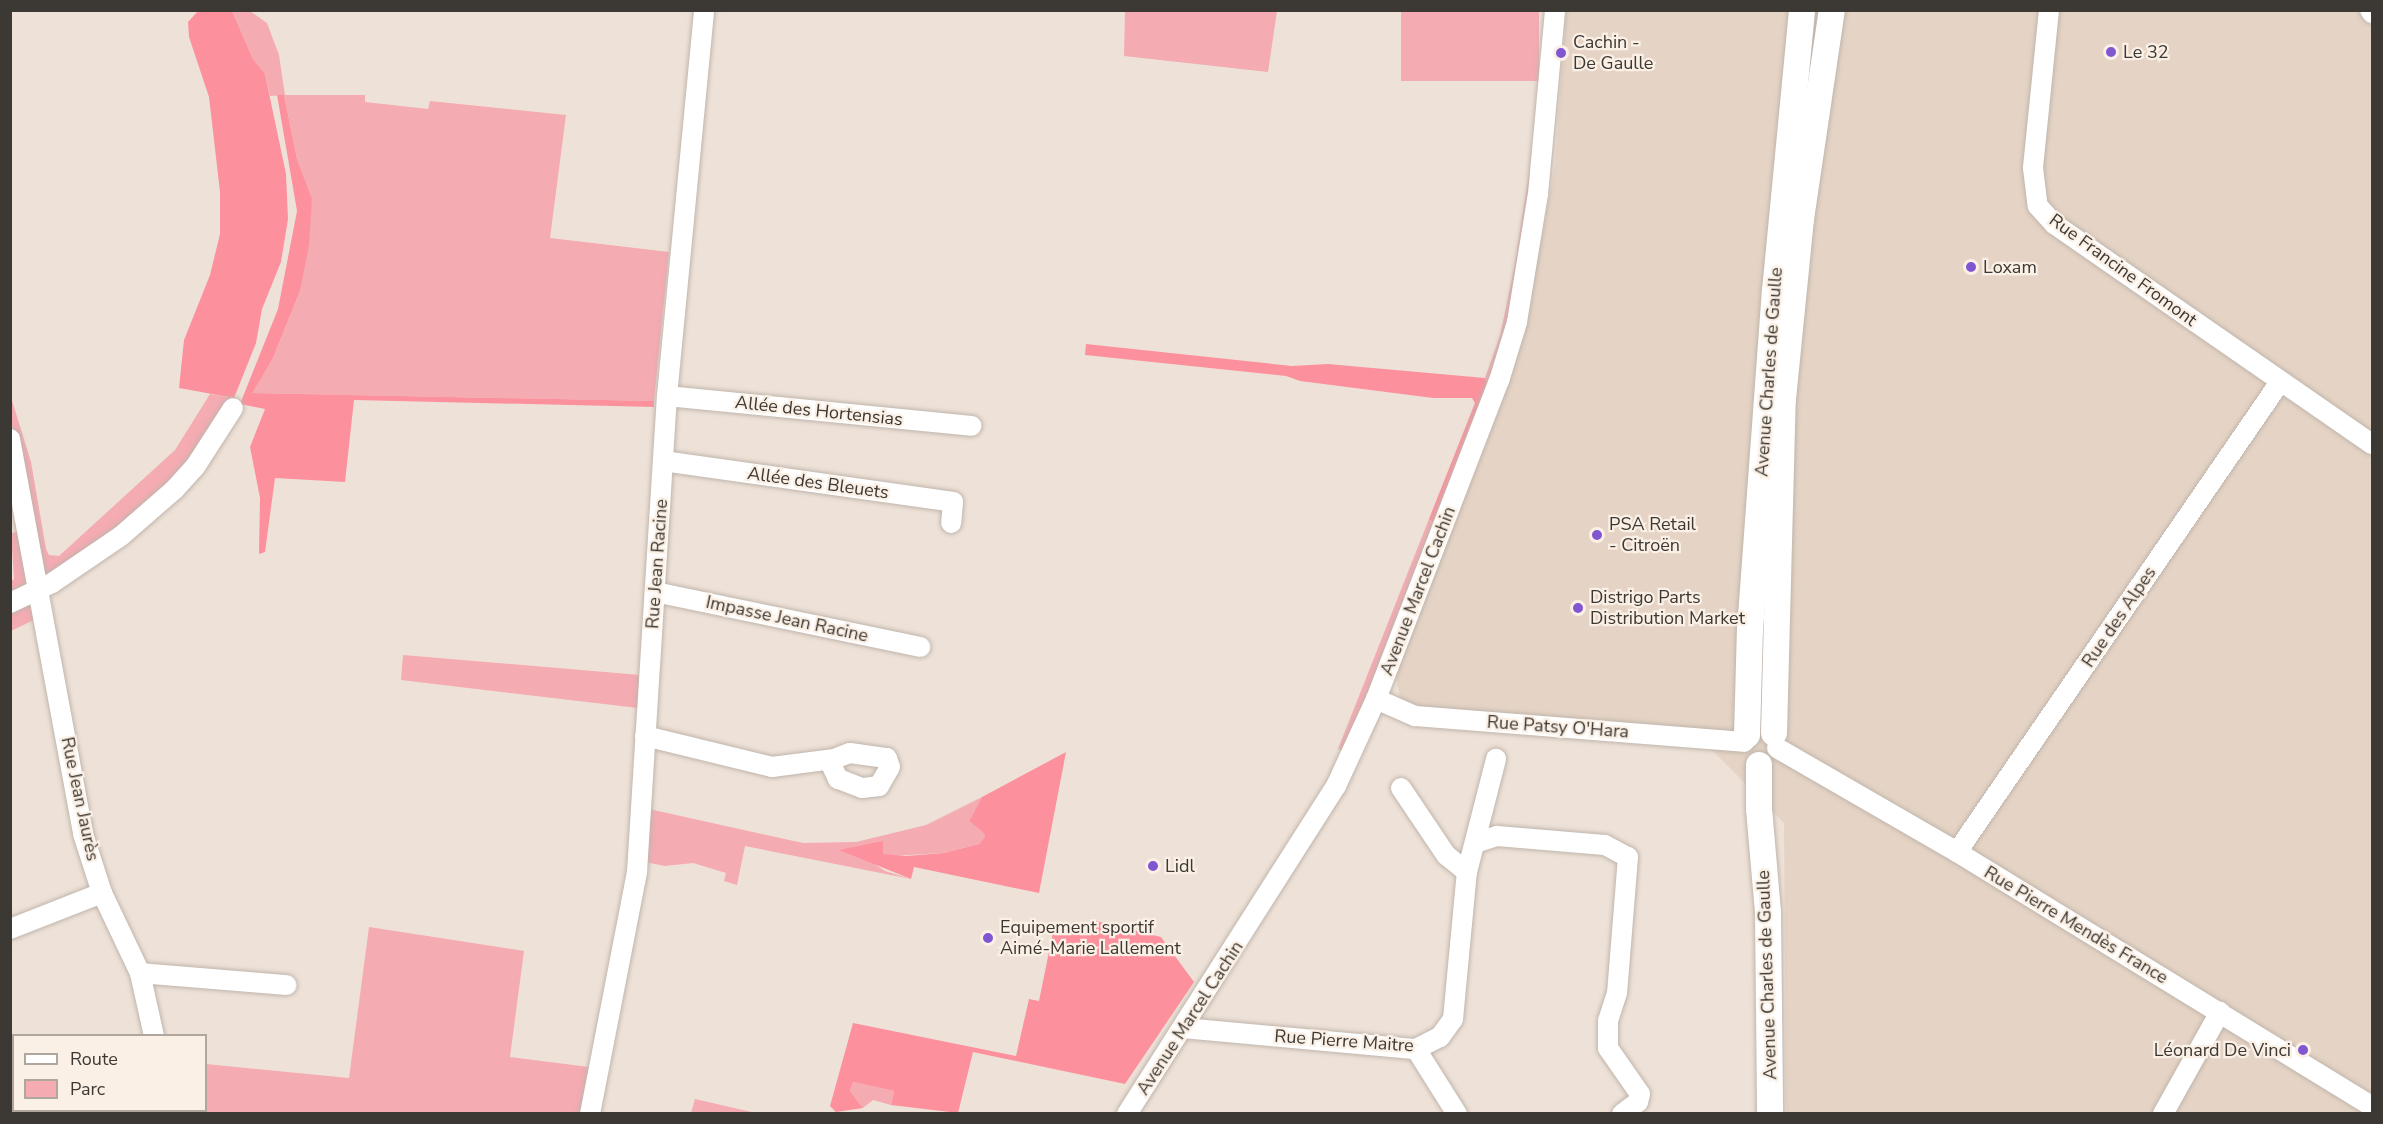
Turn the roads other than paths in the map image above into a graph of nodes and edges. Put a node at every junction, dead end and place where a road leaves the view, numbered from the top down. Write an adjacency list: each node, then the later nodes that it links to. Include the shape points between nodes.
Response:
1 (704, 10): 9 (street, Rue Jean Racine)
2 (1554, 10): 20 (street, Avenue Marcel Cachin, via 1539,194 1517,322 1500,381)
3 (1802, 10): 22 (main road, Avenue Charles de Gaulle, via 1775,291 1750,630)
4 (1822, 10): 7 (street, Avenue Charles de Gaulle)
5 (1832, 10): 7 (main road, Avenue Charles de Gaulle)
6 (2049, 10): 8 (street, Rue Francine Fromont, via 2033,168 2038,206 2054,224)
7 (1819, 91): 23 (main road, Avenue Charles de Gaulle, via 1801,219 1784,399)
8 (2280, 382): 13 (street, Rue Francine Fromont); 28 (street, Rue des Alpes)
9 (667, 396): 11 (street, Allée des Hortensias); 14 (street, Rue Jean Racine)
10 (233, 408): 16 (street, via 195,467 174,490 121,536)
11 (972, 426)
12 (10, 439): 16 (street, Rue Jean Jaurès)
13 (2373, 444)
14 (663, 461): 15 (street, Allée des Bleuets, via 953,502); 17 (street, Rue Jean Racine)
15 (951, 523)
16 (38, 591): 18 (street); 30 (street, Rue Jean Jaurès, via 83,834)
17 (655, 592): 19 (street, Impasse Jean Racine); 21 (street, Rue Jean Racine)
18 (10, 603)
19 (920, 647)
20 (1376, 699): 22 (street, Rue Patsy O'Hara, via 1415,716); 35 (street, Avenue Marcel Cachin, via 1316,823)
21 (645, 736): 25 (street, via 772,767); 39 (street, Rue Jean Racine, via 637,872)
22 (1746, 738): 23 (main road, via 1754,729)
23 (1770, 749): 28 (street, Rue Pierre Mendès France); 43 (main road, Avenue Charles de Gaulle, via 1759,809 1768,912)
24 (1496, 759): 27 (street, Rue Pierre Maitre)
25 (829, 760)
26 (1401, 788): 29 (street, via 1446,855)
27 (1475, 843): 29 (street, Rue Pierre Maitre); 42 (street, via 1497,836 1605,845 1628,857 1617,993 1608,1021 1608,1048 1640,1094 1638,1102)
28 (1957, 852): 34 (street, Rue Pierre Mendès France)
29 (1467, 872): 37 (street, Rue Pierre Maitre, via 1453,1019 1440,1037)
30 (102, 893): 31 (street); 32 (street, Rue Jean Jaurès)
31 (10, 929)
32 (140, 974): 33 (street); 36 (street, Rue Jean Jaurès)
33 (287, 985)
34 (2220, 1012): 38 (street, Rue Pierre Mendès France); 44 (street)
35 (1184, 1028): 37 (street, Rue Pierre Maitre); 40 (street, Avenue Marcel Cachin)
36 (154, 1034)
37 (1416, 1049): 41 (street)
38 (2373, 1107): 45 (street)
39 (590, 1113)
40 (1127, 1113)
41 (1457, 1113)
42 (1622, 1113)
43 (1770, 1113)
44 (2163, 1113)
45 (2370, 1113)

